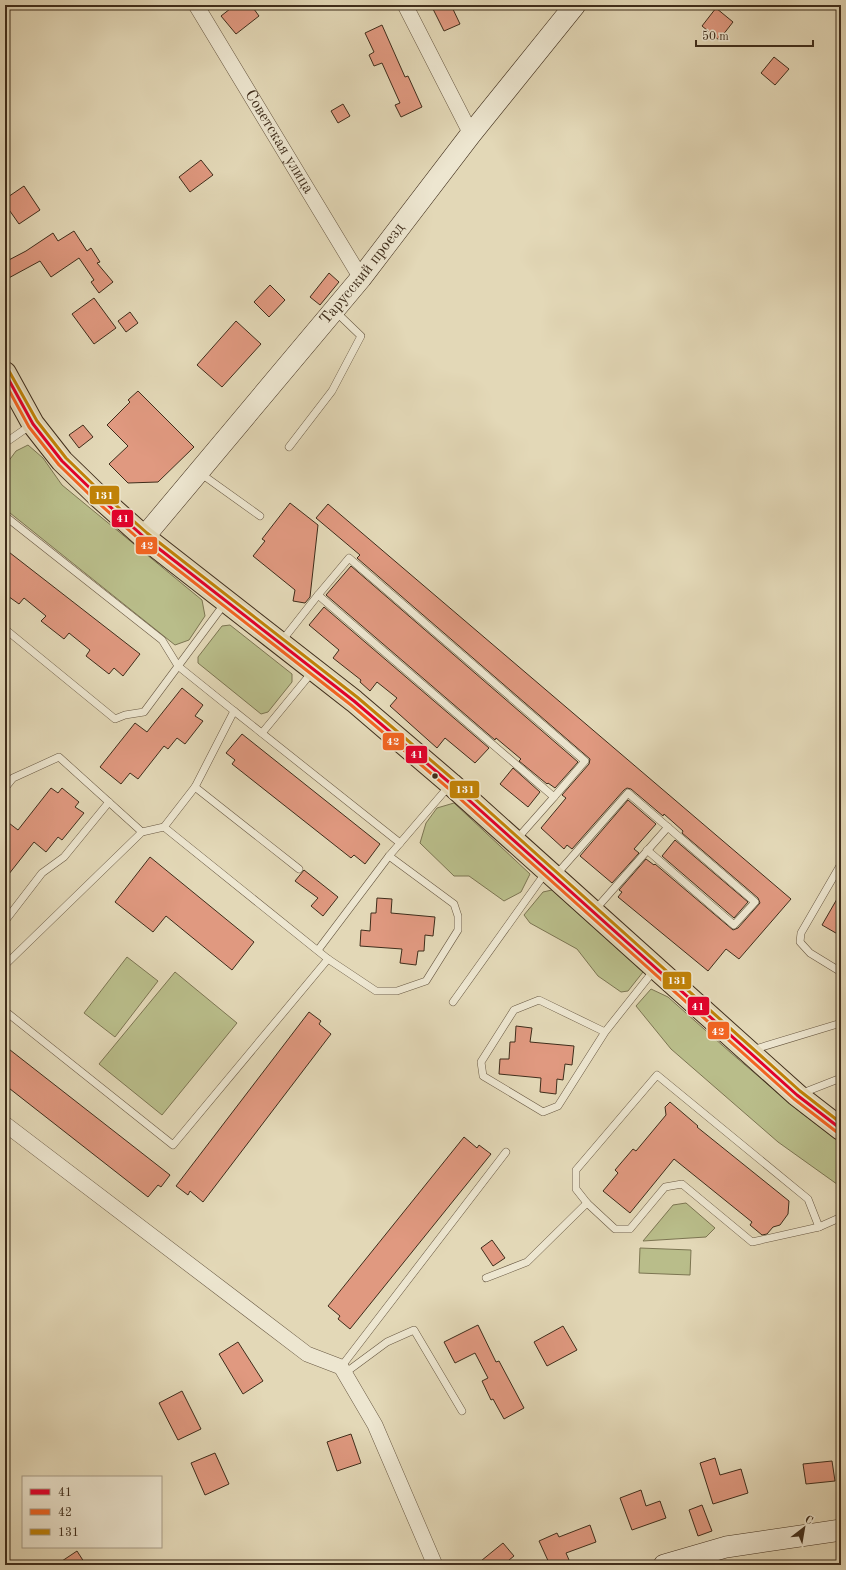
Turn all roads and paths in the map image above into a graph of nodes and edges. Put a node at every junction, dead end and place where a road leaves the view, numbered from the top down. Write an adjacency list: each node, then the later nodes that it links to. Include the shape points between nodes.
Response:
1 (196, 5): 5 (street, Советская улица)
2 (405, 5): 4 (street)
3 (576, 5): 4 (street, Тарусский проезд)
4 (471, 134): 5 (street, Тарусский проезд)
5 (360, 278): 6 (street, Тарусский проезд)
6 (334, 310): 10 (lane, via 361,336 332,391); 11 (street, Тарусский проезд)
7 (5, 373): 8 (main road)
8 (33, 424): 9 (lane); 14 (main road, via 62,461)
9 (5, 443)
10 (289, 447)
11 (198, 472): 13 (lane); 14 (street, Тарусский проезд)
12 (5, 516): 19 (lane, via 162,640)
13 (260, 516)
14 (144, 537): 16 (main road)
15 (318, 595): 18 (lane); 26 (lane); 26 (lane, via 349,558 422,620 585,760)
16 (226, 601): 18 (main road); 19 (lane)
17 (5, 629): 19 (lane, via 115,719 144,712)
18 (280, 643): 20 (main road)
19 (178, 666): 21 (lane)
20 (314, 670): 22 (lane); 23 (main road)
21 (234, 711): 22 (lane); 24 (lane)
22 (262, 733): 32 (lane)
23 (451, 784): 31 (main road); 32 (lane)
24 (195, 787): 28 (lane); 36 (lane)
25 (5, 788): 27 (lane, via 13,778 59,757)
26 (554, 797): 31 (lane)
27 (109, 802): 30 (lane); 39 (lane, via 64,857 42,873)
28 (164, 827): 30 (lane); 40 (lane)
29 (668, 827): 33 (lane); 33 (lane, via 755,902 734,925); 37 (lane, via 628,793)
30 (142, 832): 42 (lane)
31 (515, 842): 37 (main road)
32 (400, 843): 34 (lane)
33 (647, 850): 38 (lane)
34 (389, 856): 40 (lane); 41 (lane, via 454,904 458,916 458,930 426,982 397,991 376,991)
35 (840, 868): 44 (lane, via 801,933 800,942 810,953)
36 (299, 869)
37 (551, 874): 38 (main road); 45 (lane)
38 (593, 912): 43 (main road)
39 (5, 921)
40 (318, 950): 41 (lane)
41 (328, 959): 46 (lane, via 173,1145)
42 (5, 962)
43 (655, 969): 48 (lane); 49 (main road)
44 (841, 972)
45 (453, 1002)
46 (5, 1011)
47 (841, 1023): 49 (lane)
48 (605, 1032): 48 (lane, via 539,1000 514,1010 481,1062 483,1076 543,1112 558,1106)
49 (748, 1051): 51 (main road)
50 (841, 1078): 51 (lane)
51 (797, 1095): 53 (main road)
52 (5, 1124): 59 (street, via 307,1354)
53 (841, 1129)
54 (506, 1152): 59 (lane)
55 (587, 1202): 57 (lane, via 615,1228 630,1229 665,1187 682,1184 752,1242); 57 (lane, via 576,1189 576,1170 657,1075 808,1199); 58 (lane, via 527,1262)
56 (841, 1220): 57 (lane, via 837,1218)
57 (819, 1227)
58 (486, 1278)
59 (343, 1370): 60 (lane, via 387,1342 414,1330); 62 (street, via 375,1425)
60 (462, 1411)
61 (841, 1530): 63 (street, via 726,1547)
62 (435, 1565)
63 (664, 1565)

